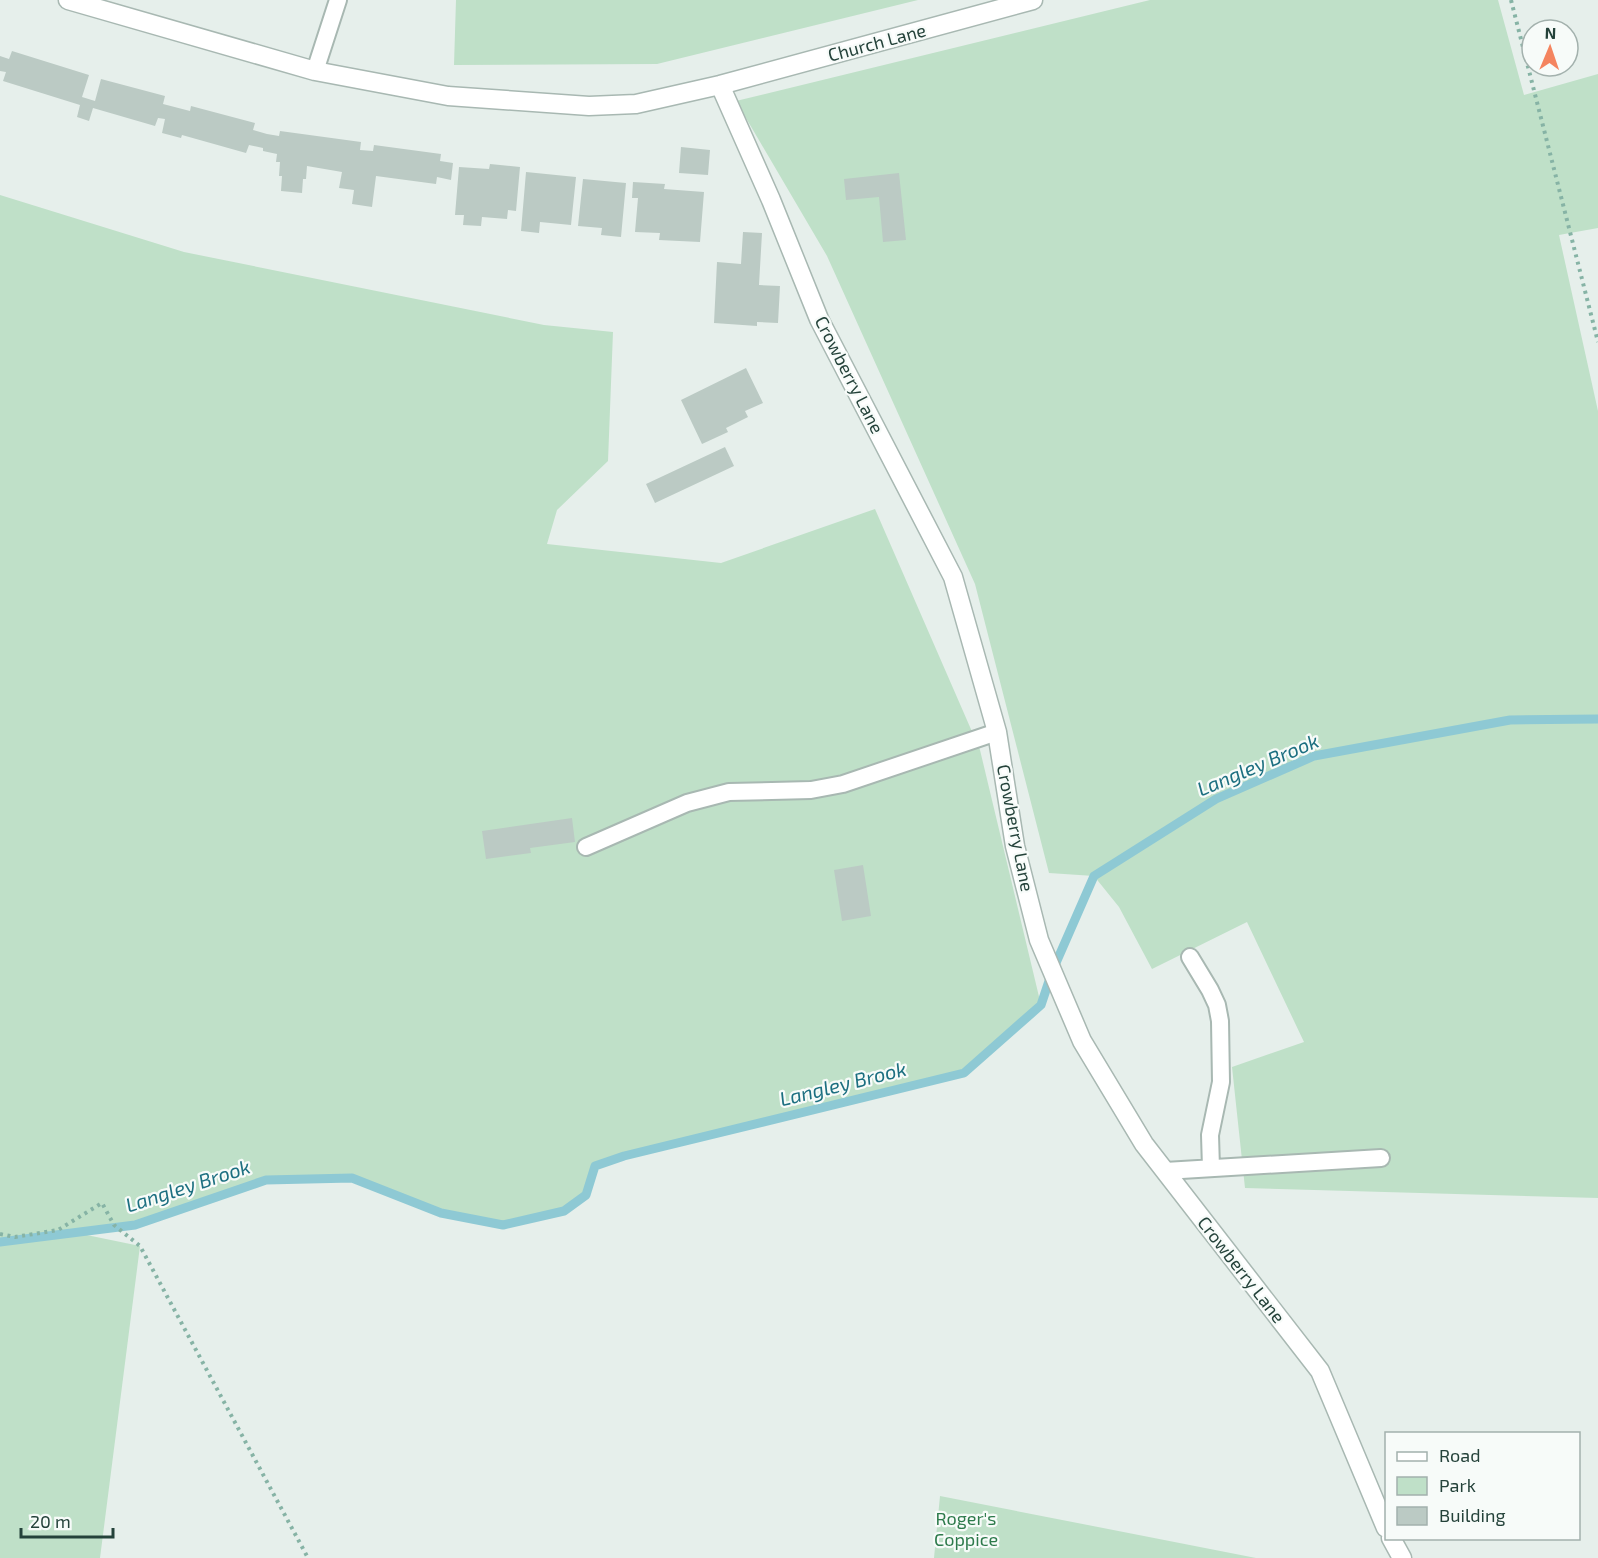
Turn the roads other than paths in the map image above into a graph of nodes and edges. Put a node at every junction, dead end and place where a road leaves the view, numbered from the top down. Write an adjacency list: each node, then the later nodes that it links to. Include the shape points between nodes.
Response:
1 (68, 0): 4 (street, Church Lane)
2 (338, 0): 4 (lane)
3 (1033, 0): 5 (street, Church Lane)
4 (315, 71): 5 (street, Church Lane, via 448,96 590,106 636,104)
5 (720, 85): 6 (street, Crowberry Lane, via 819,319 953,577)
6 (997, 732): 7 (lane, via 843,784 811,790 729,792 687,803); 11 (street, Crowberry Lane, via 1015,846 1039,940 1082,1041 1144,1144)
7 (585, 847)
8 (1190, 957): 10 (lane, via 1210,990 1220,1021 1221,1082 1210,1135)
9 (1381, 1158): 10 (lane)
10 (1211, 1168): 11 (lane)
11 (1166, 1171): 12 (street, Crowberry Lane, via 1320,1371)
12 (1385, 1526)
13 (1392, 1540): 14 (street)
14 (1402, 1558)

